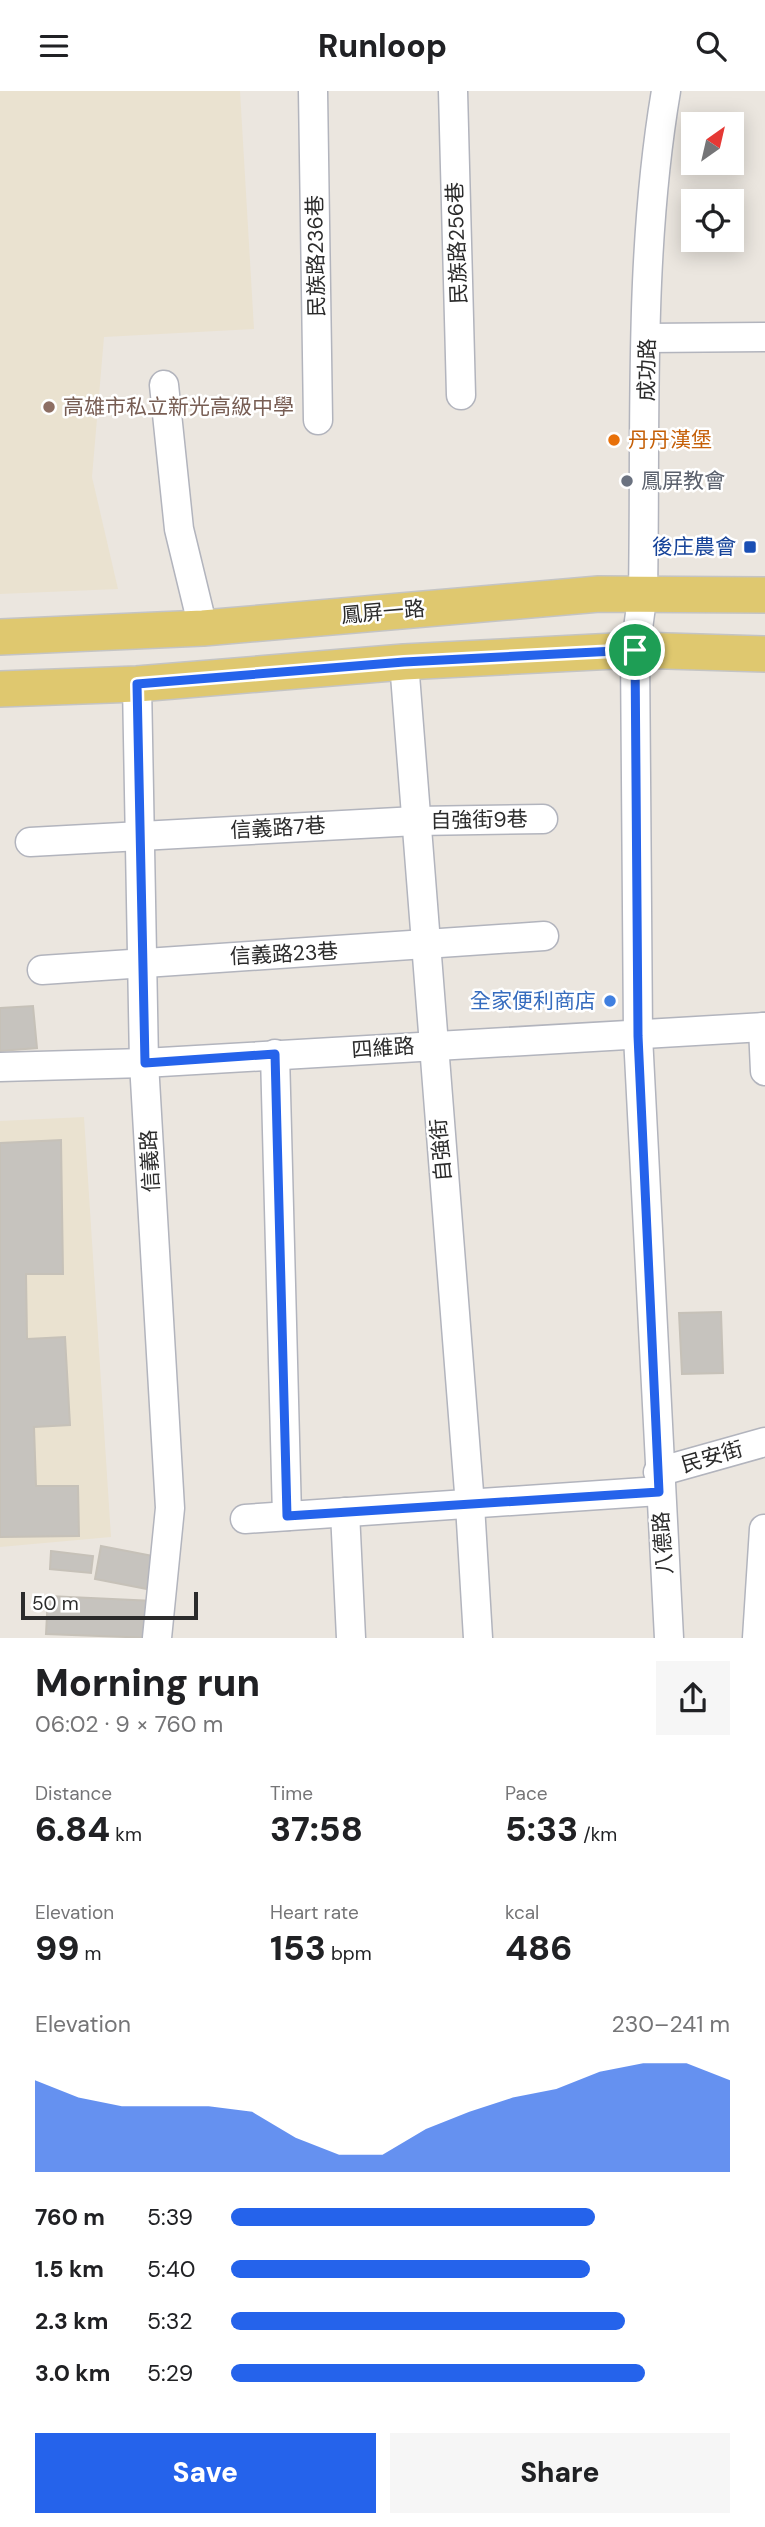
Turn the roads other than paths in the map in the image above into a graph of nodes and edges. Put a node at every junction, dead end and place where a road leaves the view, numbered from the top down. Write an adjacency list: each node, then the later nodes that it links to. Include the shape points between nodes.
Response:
1 (313, 91): 8 (street, 民族路236巷)
2 (453, 91): 7 (street, 民族路256巷)
3 (666, 91): 5 (street, 成功路, via 652,189)
4 (765, 337): 5 (street)
5 (647, 338): 9 (street, 成功路)
6 (164, 385): 11 (street, via 179,529)
7 (461, 395)
8 (318, 420)
9 (643, 592): 10 (main road, 鳳屏一路); 11 (main road, 鳳屏一路); 13 (street, 成功路)
10 (765, 596)
11 (203, 628): 12 (main road, 鳳屏一路)
12 (0, 637)
13 (635, 650): 14 (main road); 15 (main road); 27 (street, 八德路)
14 (765, 655)
15 (404, 662): 16 (main road); 19 (street, 自強街)
16 (137, 684): 17 (main road); 20 (street, 信義路)
17 (0, 689)
18 (543, 819): 19 (street, 自強街9巷)
19 (416, 821): 20 (street, 信義路7巷); 23 (street, 自強街)
20 (140, 834): 21 (street, 信義路7巷); 24 (street, 信義路)
21 (30, 842)
22 (544, 936): 23 (street, 信義路23巷)
23 (425, 946): 24 (street, 信義路23巷); 28 (street, 自強街)
24 (143, 962): 25 (street, 信義路23巷); 30 (street, 信義路)
25 (42, 970)
26 (764, 1027): 27 (street, 四維路); 32 (street)
27 (638, 1036): 28 (street, 四維路); 34 (street, 八德路)
28 (432, 1045): 29 (street, 四維路); 35 (street, 自強街)
29 (275, 1054): 30 (street, 四維路); 37 (street)
30 (145, 1063): 31 (street, 四維路); 41 (street, 信義路, via 170,1508)
31 (0, 1067)
32 (765, 1071)
33 (765, 1442): 34 (street, 民安街)
34 (659, 1482): 35 (street, 民安街); 44 (street, 八德路)
35 (470, 1505): 36 (street, 民安街); 43 (street, 自強街)
36 (345, 1512): 37 (street, 民安街); 42 (street)
37 (287, 1516): 38 (street, 民安街)
38 (245, 1519)
39 (764, 1529): 40 (street)
40 (762, 1611): 45 (street)
41 (157, 1638)
42 (351, 1638)
43 (478, 1638)
44 (669, 1638)
45 (757, 1638)

